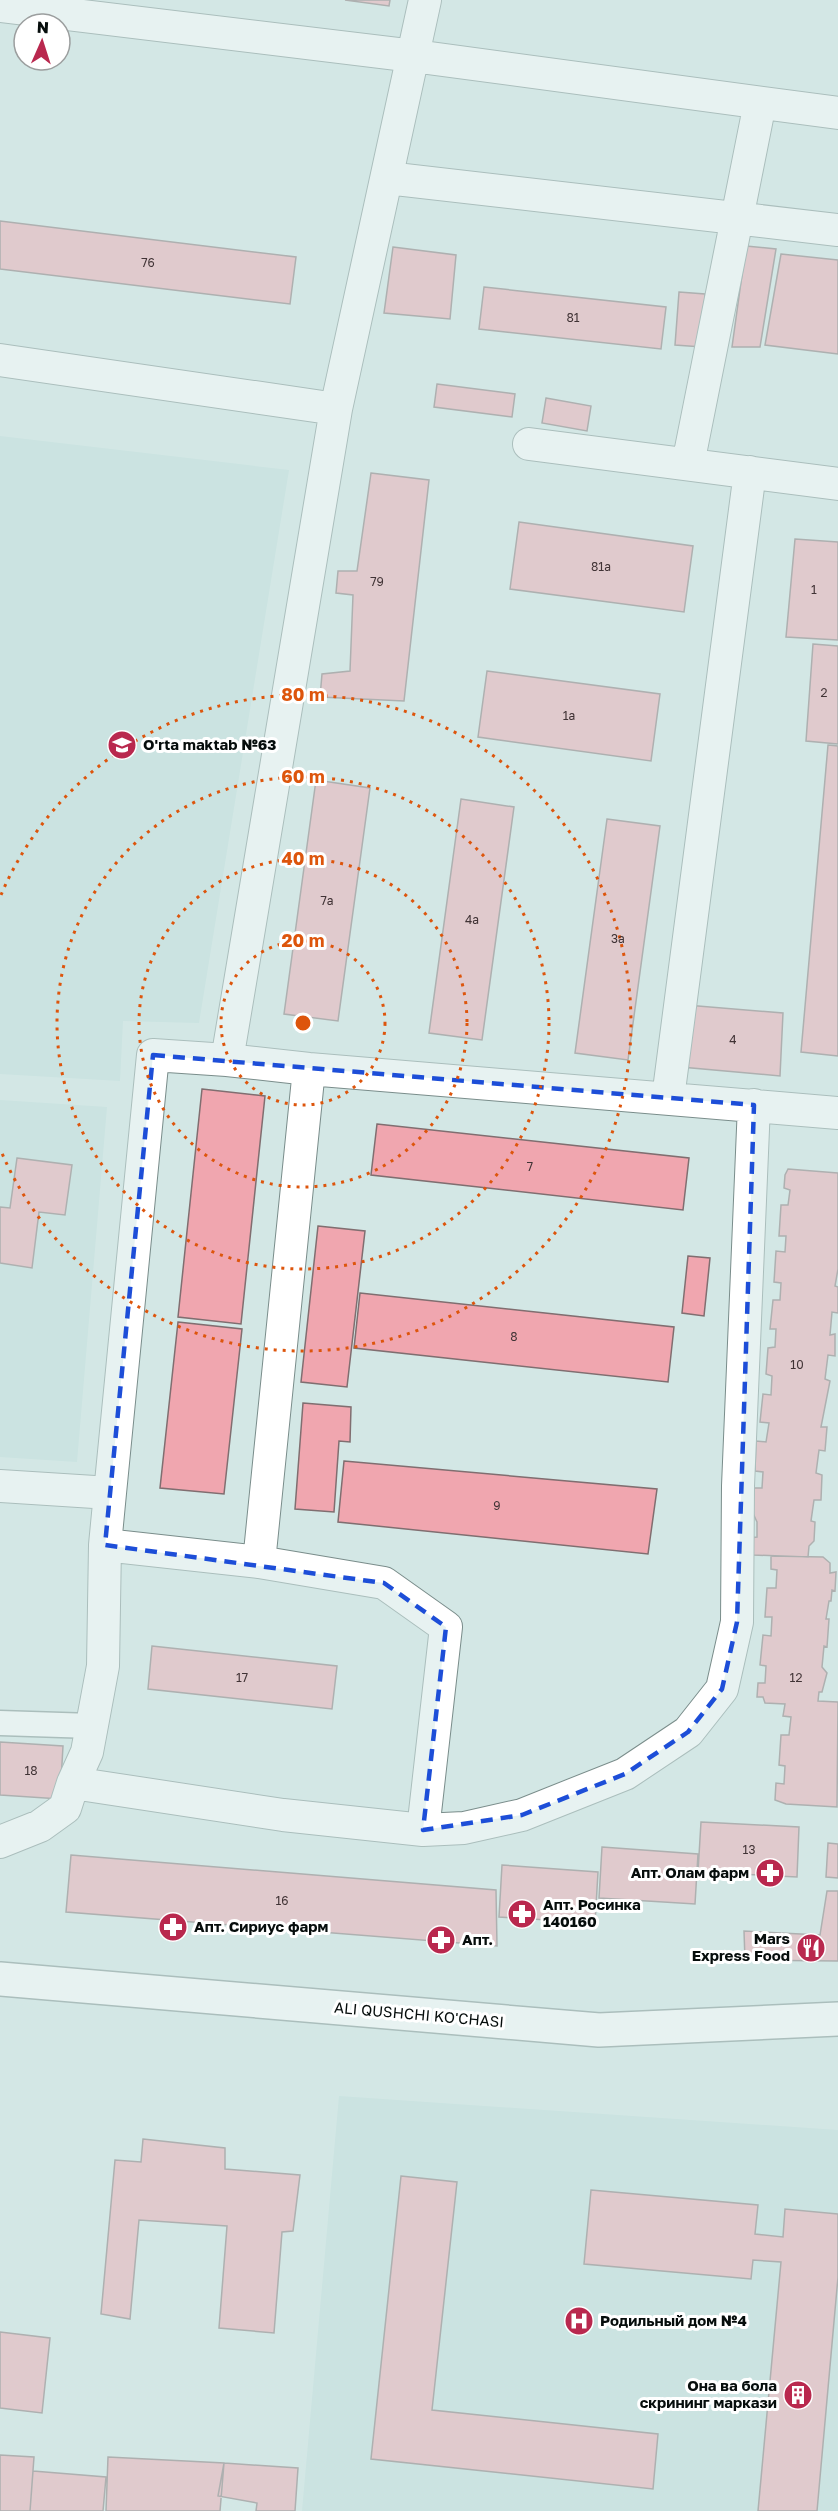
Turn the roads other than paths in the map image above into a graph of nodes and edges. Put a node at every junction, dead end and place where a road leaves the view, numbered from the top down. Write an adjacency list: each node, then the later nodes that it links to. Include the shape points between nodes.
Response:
1 (426, 0): 3 (street)
2 (0, 6): 3 (street)
3 (414, 56): 4 (street); 6 (street)
4 (760, 103): 5 (street); 7 (street)
5 (838, 113)
6 (387, 178): 7 (street); 10 (street)
7 (738, 217): 8 (street); 12 (street)
8 (838, 230)
9 (0, 360): 10 (street)
10 (336, 410): 15 (street)
11 (529, 444): 12 (street)
12 (688, 464): 13 (street)
13 (750, 472): 14 (street); 17 (street)
14 (838, 484)
15 (227, 1060): 16 (street); 21 (street, via 153,1055)
16 (309, 1070): 17 (street); 23 (street)
17 (668, 1098): 18 (street)
18 (754, 1105): 19 (street); 27 (street, via 736,1622 722,1689 688,1732 625,1773 522,1815 464,1828)
19 (838, 1113)
20 (0, 1486): 21 (street)
21 (110, 1493): 22 (street)
22 (105, 1545): 23 (street); 25 (street, via 103,1666)
23 (259, 1562): 27 (street, via 384,1583 446,1627)
24 (0, 1723): 25 (street)
25 (92, 1725): 26 (street, via 87,1752)
26 (73, 1783): 27 (street, via 283,1815); 28 (street, via 65,1808 40,1826)
27 (423, 1830)
28 (0, 1842)
29 (0, 1979): 30 (main road, ALI QUSHCHI KO'CHASI, via 600,2030)
30 (838, 2019)

